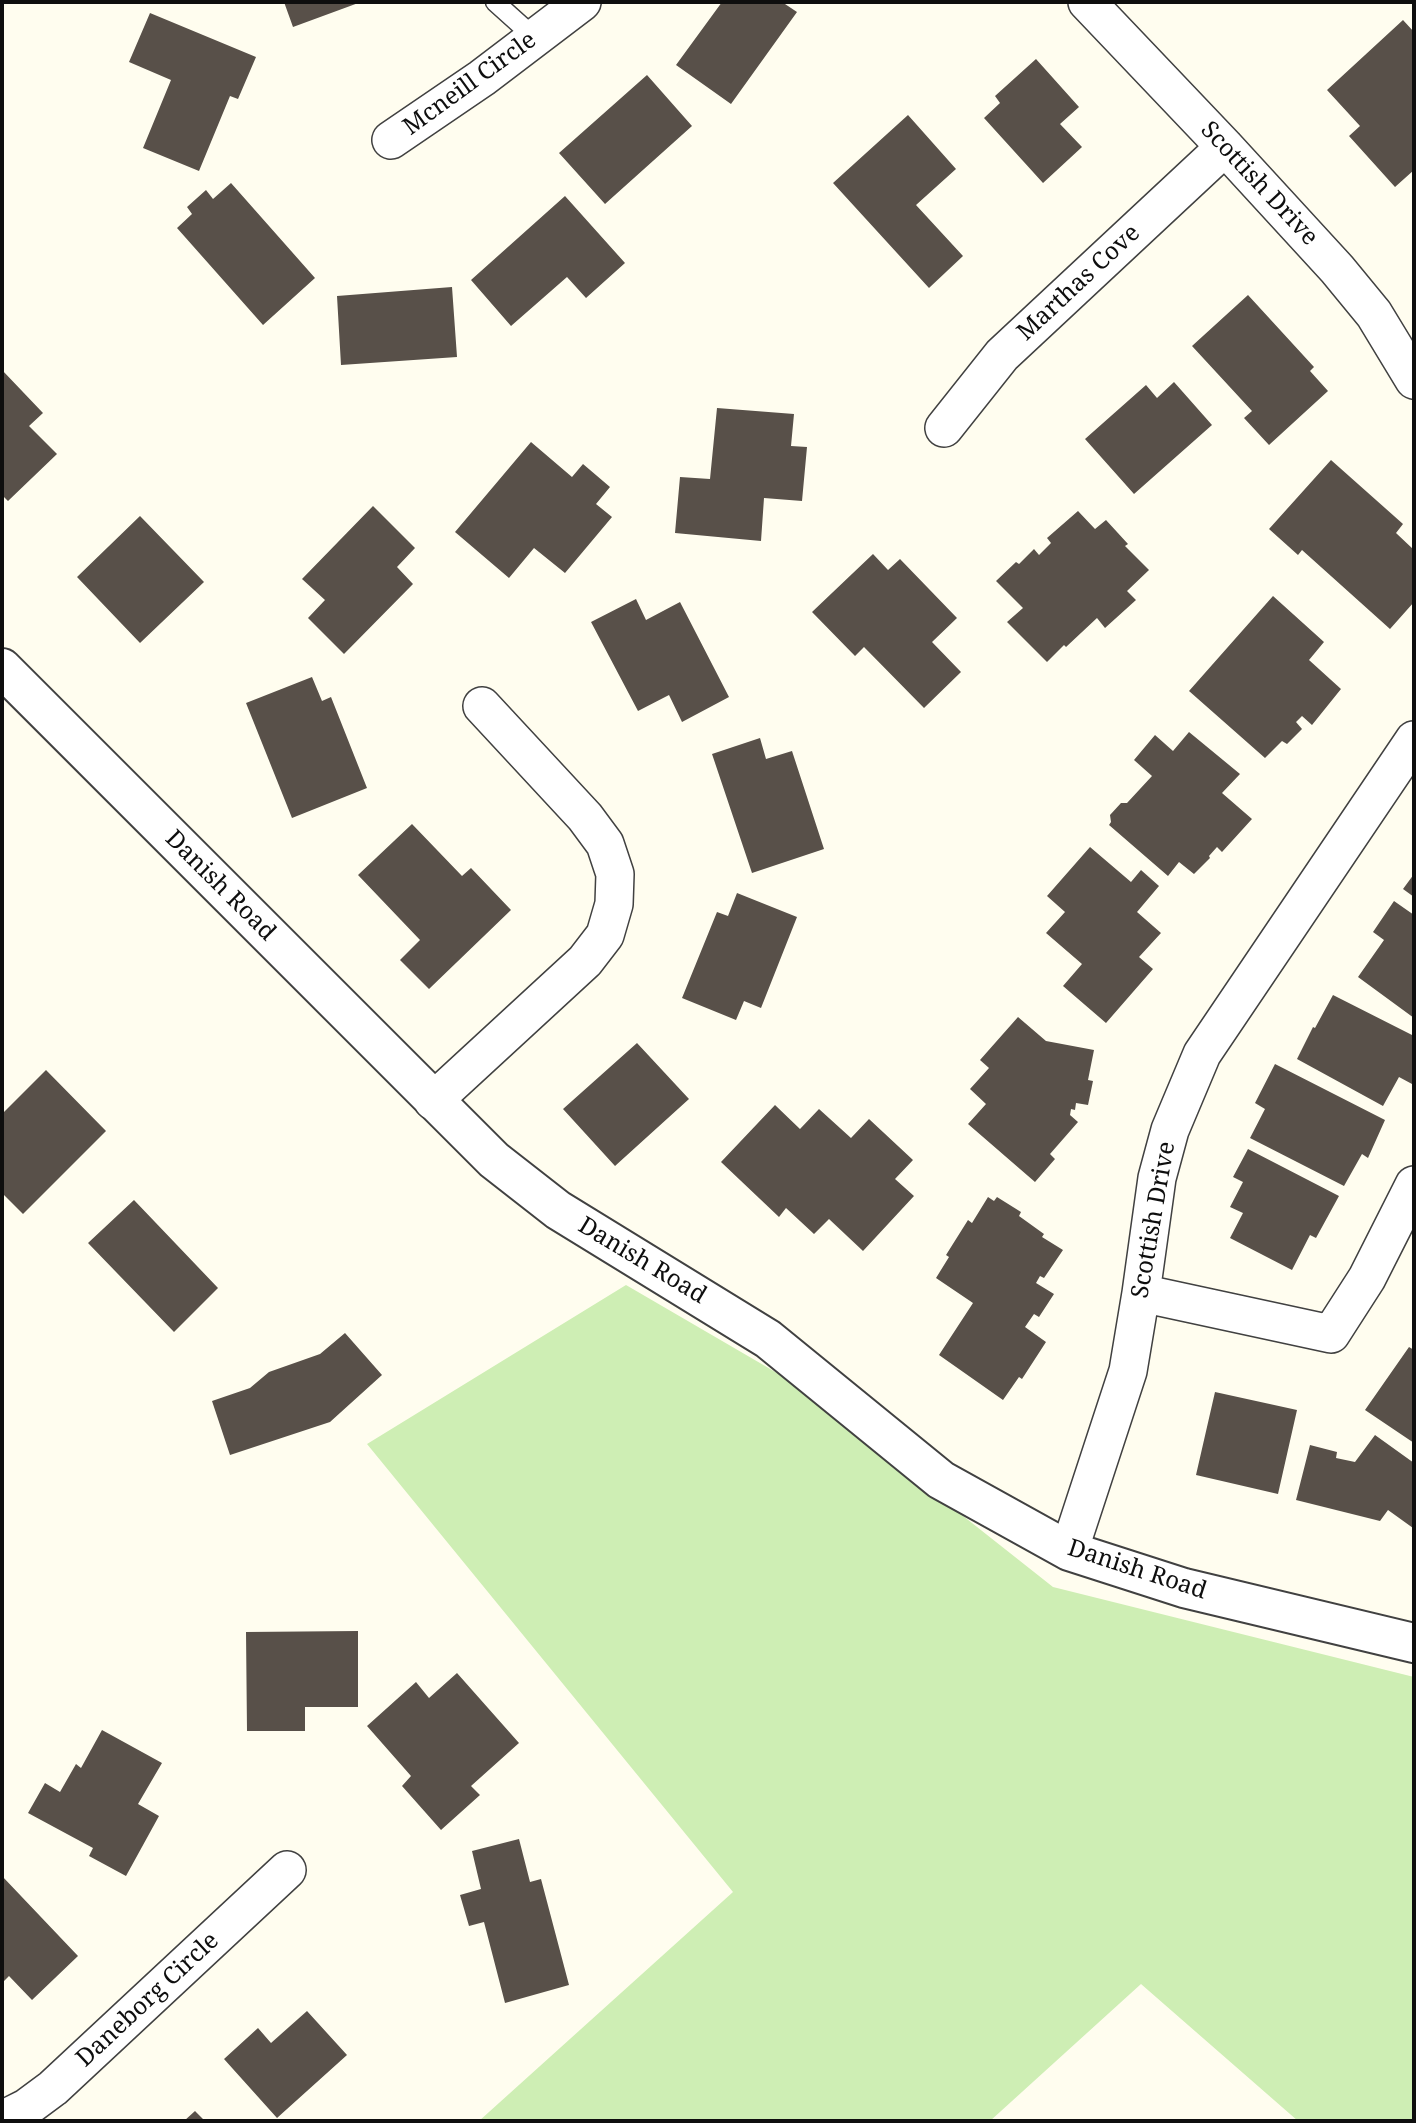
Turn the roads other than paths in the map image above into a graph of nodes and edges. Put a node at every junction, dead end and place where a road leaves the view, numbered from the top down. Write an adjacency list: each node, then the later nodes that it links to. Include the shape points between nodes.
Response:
1 (495, 2): 4 (lane)
2 (582, 2): 4 (street, Mcneill Circle)
3 (1087, 2): 6 (street, Scottish Drive)
4 (535, 38): 5 (street, Mcneill Circle)
5 (391, 140)
6 (1225, 147): 7 (street, Scottish Drive, via 1374,314); 8 (street, Marthas Cove, via 1002,355)
7 (1414, 380)
8 (944, 428)
9 (2, 668): 12 (street, Danish Road)
10 (482, 706): 12 (street, via 605,844 615,874 614,904 605,935 585,961)
11 (1414, 740): 14 (street, Scottish Drive, via 1202,1054 1170,1130 1157,1178)
12 (433, 1101): 15 (street, Danish Road, via 494,1160 558,1210 768,1339 941,1480)
13 (1414, 1185): 14 (street, via 1367,1278 1331,1334)
14 (1142, 1293): 15 (street, Scottish Drive, via 1128,1371)
15 (1069, 1551): 16 (street, Danish Road, via 1184,1588)
16 (1414, 1643)
17 (287, 1870): 18 (street, Daneborg Circle, via 53,2088)
18 (2, 2120)

